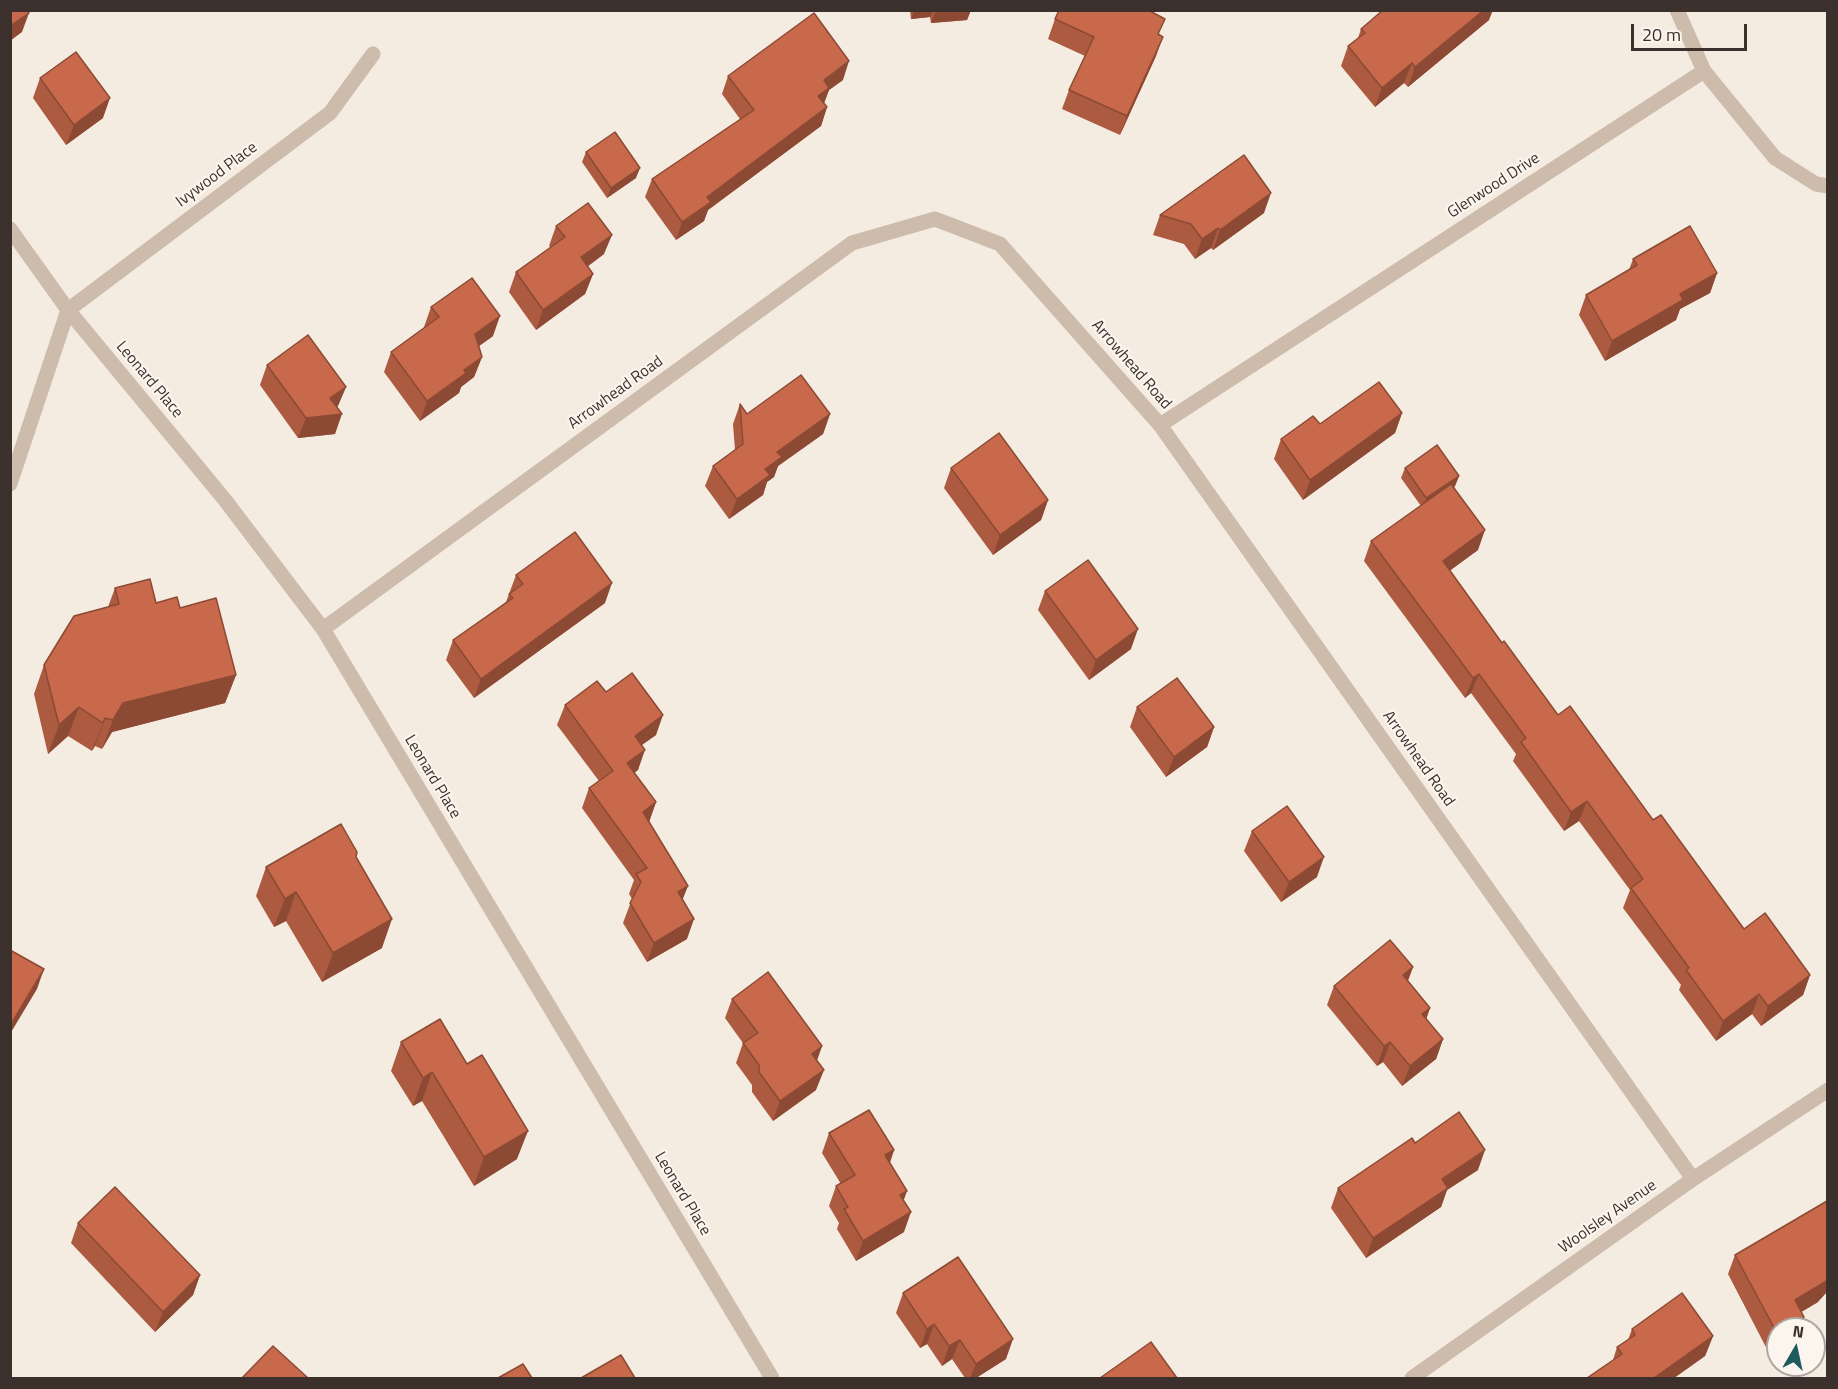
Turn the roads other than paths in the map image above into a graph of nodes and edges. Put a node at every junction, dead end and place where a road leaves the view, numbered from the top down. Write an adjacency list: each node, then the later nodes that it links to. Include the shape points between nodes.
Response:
1 (1677, 10): 3 (street)
2 (373, 54): 6 (street, Ivywood Place, via 330,113)
3 (1704, 71): 4 (street, via 1775,158 1816,184); 7 (street, Glenwood Drive)
4 (1827, 186)
5 (10, 229): 6 (street, Leonard Place)
6 (68, 310): 8 (street); 9 (street, Leonard Place, via 225,500)
7 (1160, 425): 9 (street, Arrowhead Road, via 1000,244 935,219 852,243); 11 (street, Arrowhead Road)
8 (10, 484)
9 (323, 629): 12 (street, Leonard Place)
10 (1827, 1090): 11 (street, Woolsley Avenue)
11 (1693, 1179): 13 (street, Woolsley Avenue)
12 (772, 1378)
13 (1413, 1378)

